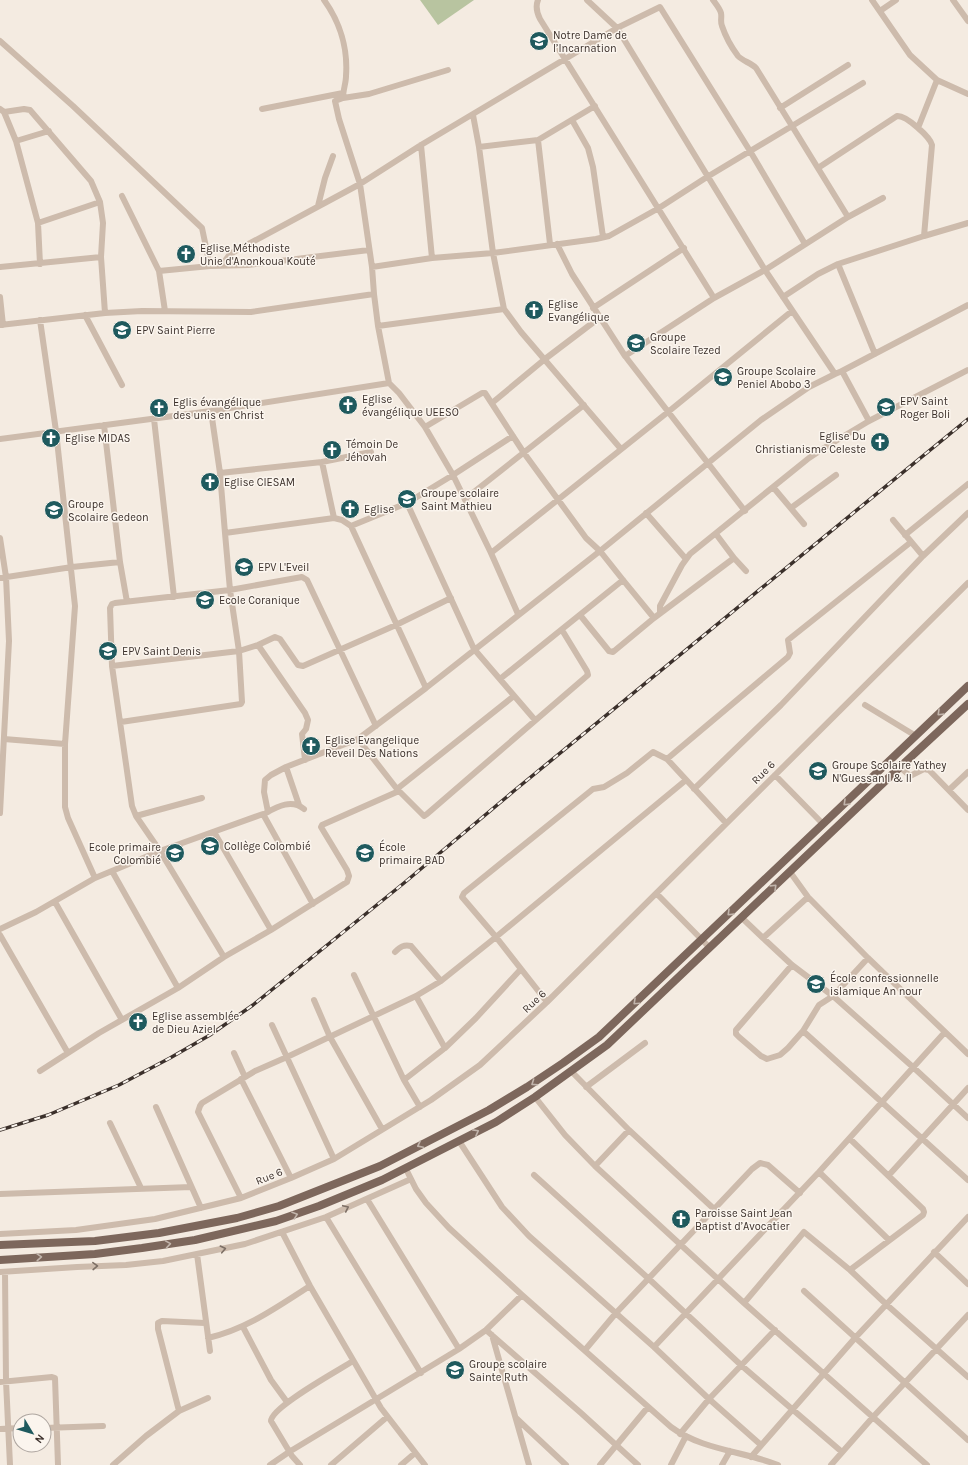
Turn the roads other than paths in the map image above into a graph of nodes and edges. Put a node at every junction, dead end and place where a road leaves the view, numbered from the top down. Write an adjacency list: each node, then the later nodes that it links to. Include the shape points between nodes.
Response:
1 (324, 0): 18 (street, via 339,26 347,62)
2 (538, 0): 12 (street, via 537,13)
3 (587, 0): 10 (street)
4 (713, 0): 20 (street, via 722,15 722,28 736,52 756,68)
5 (872, 0): 8 (street)
6 (896, 0): 8 (street)
7 (953, 0): 9 (street)
8 (880, 11): 15 (street, via 910,55)
9 (968, 21)
10 (618, 28): 12 (street); 32 (street, via 656,8 663,9); 35 (street)
11 (0, 41): 57 (street, via 202,228)
12 (566, 60): 19 (street); 23 (street)
13 (848, 65): 20 (street)
14 (448, 70): 18 (street, via 369,94)
15 (937, 80): 17 (street); 26 (street)
16 (863, 83): 25 (street)
17 (968, 94)
18 (343, 96): 21 (street); 36 (street, via 335,101)
19 (595, 106): 24 (street); 41 (street)
20 (780, 108): 25 (street)
21 (262, 109)
22 (2, 110): 27 (street, via 28,108); 29 (street)
23 (473, 115): 30 (street); 31 (street)
24 (572, 120): 28 (street); 46 (street, via 585,141 593,167)
25 (792, 126): 32 (street); 34 (street)
26 (918, 128): 34 (street, via 903,116 897,116); 45 (street, via 932,142)
27 (49, 131): 29 (street); 39 (street, via 91,181)
28 (538, 140): 31 (street); 47 (street)
29 (16, 141): 43 (street)
30 (421, 145): 36 (street); 53 (street)
31 (479, 147): 51 (street)
32 (750, 151): 35 (street); 48 (street)
33 (333, 156): 40 (street)
34 (818, 168): 42 (street)
35 (707, 177): 41 (street); 60 (street)
36 (360, 184): 40 (street); 50 (street)
37 (122, 196): 61 (street)
38 (883, 198): 42 (street)
39 (100, 202): 43 (street); 52 (street, via 103,223)
40 (318, 206): 56 (street, via 230,254)
41 (659, 208): 46 (street); 49 (street)
42 (848, 217): 48 (street)
43 (38, 223): 54 (street)
44 (968, 223): 45 (street)
45 (924, 236): 55 (street)
46 (603, 237): 47 (street)
47 (554, 244): 51 (street); 67 (street)
48 (805, 244): 60 (street)
49 (684, 248): 65 (street); 67 (street)
50 (370, 250): 56 (street, via 248,265); 59 (street)
51 (493, 253): 53 (street); 68 (street)
52 (101, 257): 54 (street); 71 (street)
53 (432, 258): 59 (street)
54 (40, 264): 58 (street)
55 (838, 264): 64 (street); 77 (street)
56 (222, 265): 57 (street)
57 (210, 266): 61 (street)
58 (0, 267)
59 (372, 267): 62 (street)
60 (765, 270): 64 (street); 65 (street)
61 (159, 271): 69 (street)
62 (374, 294): 69 (street, via 251,312); 76 (street)
63 (0, 297): 75 (street)
64 (783, 297): 70 (street)
65 (714, 298): 78 (street)
66 (968, 305): 77 (street)
67 (593, 308): 73 (street)
68 (504, 309): 76 (street); 79 (street)
69 (165, 311): 71 (street)
70 (792, 311): 82 (street); 88 (street)
71 (105, 313): 72 (street)
72 (85, 315): 74 (street); 84 (street)
73 (599, 318): 78 (street); 79 (street)
74 (40, 320): 75 (street); 93 (street)
75 (1, 325)
76 (378, 326): 83 (street)
77 (875, 354): 81 (street)
78 (625, 356): 88 (street)
79 (545, 359): 85 (street); 86 (street)
80 (968, 370): 90 (street)
81 (842, 371): 82 (street); 90 (street)
82 (835, 374): 100 (street, via 789,399)
83 (389, 383): 87 (street); 92 (street)
84 (122, 385)
85 (492, 403): 92 (street, via 485,393 482,393); 94 (street)
86 (584, 405): 96 (street); 98 (street)
87 (210, 411): 89 (street); 101 (street)
88 (668, 412): 96 (street); 100 (street)
89 (154, 419): 91 (street); 134 (street)
90 (869, 421): 105 (street, via 810,458)
91 (104, 425): 93 (street); 127 (street)
92 (425, 427): 103 (street)
93 (56, 431): 95 (street); 128 (street)
94 (513, 436): 98 (street); 103 (street)
95 (0, 439)
96 (621, 449): 107 (street)
97 (371, 452): 99 (street)
98 (524, 453): 106 (street); 107 (street)
99 (322, 462): 101 (street); 113 (street)
100 (707, 462): 110 (street); 111 (street)
101 (220, 473): 117 (street)
102 (836, 474): 109 (street)
103 (453, 475): 106 (street); 108 (street)
104 (968, 484): 119 (street)
105 (773, 487): 109 (street); 110 (street)
106 (465, 499): 123 (street)
107 (558, 499): 122 (street, via 586,538); 123 (street)
108 (407, 503): 116 (street); 135 (street)
109 (791, 508): 115 (street)
110 (745, 511): 118 (street)
111 (646, 513): 122 (street); 126 (street)
112 (968, 513): 124 (street)
113 (334, 518): 116 (street); 117 (street)
114 (893, 520): 119 (street)
115 (804, 524)
116 (351, 526): 141 (street)
117 (225, 533): 133 (street)
118 (716, 534): 125 (street); 126 (street)
119 (905, 535): 121 (street)
120 (0, 538): 130 (street)
121 (911, 542): 124 (street); 163 (street, via 788,640 788,657)
122 (600, 551): 131 (street); 138 (street)
123 (491, 553): 138 (street)
124 (923, 556): 170 (street, via 781,705)
125 (734, 558): 129 (street); 137 (street)
126 (686, 559): 137 (street, via 660,606)
127 (120, 562): 128 (street); 136 (street)
128 (72, 567): 130 (street); 162 (street, via 76,613)
129 (746, 571)
130 (3, 577): 152 (street, via 9,641)
131 (623, 580): 139 (street); 140 (street)
132 (968, 583): 168 (street, Rue 6)
133 (230, 590): 134 (street); 144 (street, via 305,578); 146 (street)
134 (174, 596): 136 (street)
135 (451, 598): 141 (street); 145 (street)
136 (127, 602): 147 (street, via 112,604 110,608)
137 (660, 613): 140 (street)
138 (518, 614): 145 (street)
139 (580, 615): 140 (street, via 609,651 613,652); 142 (street)
140 (654, 618)
141 (396, 625): 144 (street); 150 (street)
142 (562, 630): 148 (street); 156 (street, via 588,674)
143 (258, 645): 144 (street, via 278,638 299,666); 146 (street); 164 (street, via 308,720 302,734)
144 (340, 649): 158 (street)
145 (474, 649): 148 (street); 150 (street)
146 (239, 651): 147 (street); 157 (street, via 241,704)
147 (112, 666): 157 (street)
148 (500, 679): 153 (street)
149 (968, 686): 159 (main road, one-way to 159)
150 (426, 688): 158 (street)
151 (0, 690): 152 (street)
152 (7, 690): 160 (street)
153 (514, 696): 156 (street); 171 (street)
154 (968, 704): 166 (main road)
155 (865, 705): 159 (street)
156 (535, 720): 171 (street, via 424,816)
157 (121, 722): 177 (street, via 132,806)
158 (376, 726): 161 (street)
159 (916, 736): 179 (main road, one-way to 179)
160 (4, 739): 162 (street); 175 (street)
161 (358, 739): 164 (street); 171 (street)
162 (65, 744): 184 (street, via 66,813)
163 (667, 759): 169 (street); 193 (street, via 653,752 627,773 604,787 593,789 464,893 462,897)
164 (305, 760): 165 (street)
165 (286, 767): 176 (street, via 265,780); 176 (street, via 302,807 288,803)
166 (900, 767): 172 (street, via 910,776 926,769); 183 (main road)
167 (968, 772): 172 (street)
168 (775, 775): 178 (street, Rue 6); 179 (street)
169 (686, 780): 170 (street); 193 (street)
170 (694, 789): 178 (street)
171 (398, 790): 188 (street, via 322,825 321,828 349,876 347,882)
172 (949, 790): 174 (street)
173 (202, 798): 177 (street)
174 (968, 810)
175 (0, 813)
176 (265, 813): 180 (street); 188 (street)
177 (136, 816): 181 (street)
178 (726, 823): 185 (street, Rue 6)
179 (824, 824): 195 (main road, one-way to 195)
180 (214, 832): 181 (street); 191 (street)
181 (160, 851): 182 (street); 198 (street)
182 (112, 872): 184 (street); 204 (street)
183 (790, 872): 186 (street); 189 (main road, one-way to 183)
184 (95, 878): 187 (street)
185 (657, 894): 195 (street); 208 (street, Rue 6)
186 (808, 897): 194 (street); 199 (street)
187 (54, 902): 190 (street); 210 (street)
188 (313, 904): 191 (street)
189 (742, 918): 194 (street); 196 (main road)
190 (0, 929)
191 (272, 930): 198 (street)
192 (0, 935): 217 (street)
193 (496, 938): 201 (street); 203 (street)
194 (763, 938): 200 (street)
195 (702, 940): 196 (street); 262 (main road, one-way to 262, via 599,1037 563,1064 489,1110 380,1166 295,1200 237,1218 145,1235 95,1241)
196 (710, 948): 223 (main road, via 607,1045)
197 (395, 952): 203 (street, via 400,947 411,946)
198 (224, 957): 204 (street)
199 (868, 958): 206 (street); 213 (street)
200 (792, 965): 206 (street); 212 (street, via 736,1030 736,1034 767,1059 780,1055)
201 (521, 969): 208 (street); 216 (street)
202 (354, 975): 209 (street)
203 (441, 981): 205 (street)
204 (178, 988): 210 (street)
205 (416, 996): 209 (street); 216 (street)
206 (833, 996): 212 (street, via 819,1005); 221 (street)
207 (314, 1000): 214 (street)
208 (547, 1002): 232 (street, Rue 6, via 480,1065)
209 (372, 1015): 214 (street); 225 (street)
210 (122, 1020): 217 (street)
211 (272, 1025): 220 (street)
212 (804, 1031): 229 (street)
213 (945, 1032): 219 (street); 221 (street)
214 (330, 1037): 220 (street); 235 (street)
215 (645, 1043): 226 (street)
216 (445, 1048): 225 (street)
217 (68, 1053): 222 (street)
218 (234, 1053): 224 (street)
219 (968, 1054)
220 (287, 1057): 224 (street); 240 (street)
221 (914, 1068): 229 (street); 230 (street)
222 (40, 1071)
223 (572, 1072): 226 (street); 228 (main road)
224 (243, 1078): 246 (street); 253 (street, via 202,1103 198,1112)
225 (404, 1080): 232 (street)
226 (586, 1087): 236 (street)
227 (968, 1088): 230 (street)
228 (536, 1097): 239 (main road, one-way to 228, via 496,1122); 241 (street, via 565,1135)
229 (883, 1103): 237 (street); 238 (street)
230 (953, 1104): 233 (street); 238 (street)
231 (156, 1107): 249 (street)
232 (420, 1107): 235 (street, Rue 6)
233 (968, 1118)
234 (110, 1123): 250 (street)
235 (382, 1129): 240 (street, Rue 6)
236 (629, 1130): 241 (street); 256 (street)
237 (850, 1139): 243 (street); 245 (street)
238 (922, 1139): 245 (street); 248 (street)
239 (459, 1140): 242 (main road); 277 (street, via 502,1207 529,1236)
240 (334, 1159): 246 (street, Rue 6)
241 (596, 1166): 263 (street)
242 (406, 1168): 247 (street); 266 (main road, one-way to 242, via 95,1254 217,1235 301,1213)
243 (820, 1172): 251 (street); 261 (street)
244 (534, 1175): 269 (street)
245 (889, 1175): 261 (street, via 924,1212)
246 (290, 1178): 253 (street, Rue 6)
247 (411, 1179): 254 (street); 274 (street, via 426,1203 439,1217)
248 (968, 1180)
249 (191, 1186): 250 (street); 255 (street)
250 (141, 1188): 252 (street)
251 (800, 1193): 256 (street, via 768,1165 760,1163); 270 (street)
252 (0, 1194)
253 (241, 1198): 255 (street, Rue 6)
254 (367, 1199): 257 (street, one-way to 254); 289 (street)
255 (201, 1208): 260 (street, Rue 6, via 114,1226)
256 (714, 1209): 263 (street)
257 (326, 1217): 259 (street); 295 (street)
258 (968, 1217): 264 (street)
259 (282, 1232): 265 (street, one-way to 259, via 245,1244); 272 (street)
260 (0, 1234)
261 (889, 1240): 267 (street)
262 (0, 1245)
263 (682, 1245): 269 (street); 270 (street)
264 (934, 1252): 271 (street); 276 (street)
265 (197, 1254): 268 (street, one-way to 265, via 126,1265); 280 (street)
266 (0, 1260)
267 (850, 1270): 275 (street, via 804,1232); 276 (street)
268 (3, 1272): 282 (street)
269 (649, 1279): 277 (street); 278 (street)
270 (718, 1279): 275 (street); 278 (street)
271 (968, 1284)
272 (310, 1286): 281 (street); 293 (street)
273 (804, 1290): 287 (street)
274 (522, 1295): 283 (street); 290 (street)
275 (744, 1303): 284 (street)
276 (886, 1305): 287 (street); 291 (street)
277 (616, 1313): 288 (street); 290 (street)
278 (686, 1314): 288 (street); 294 (street)
279 (968, 1316): 291 (street)
280 (205, 1323): 286 (street); 306 (street, via 158,1323)
281 (243, 1327): 286 (street); 303 (street, via 271,1380)
282 (3, 1329): 298 (street)
283 (486, 1330): 285 (street); 289 (street)
284 (775, 1330): 294 (street); 296 (street)
285 (492, 1335): 309 (street); 319 (street)
286 (208, 1338): 292 (street)
287 (856, 1338): 296 (street); 299 (street)
288 (654, 1347): 302 (street)
289 (459, 1349): 295 (street)
290 (584, 1350): 304 (street)
291 (936, 1350): 297 (street); 299 (street)
292 (210, 1352)
293 (353, 1361): 301 (street); 303 (street)
294 (742, 1366): 302 (street); 305 (street)
295 (420, 1373): 301 (street)
296 (824, 1374): 305 (street); 308 (street)
297 (968, 1377)
298 (3, 1382): 312 (street, via 55,1378); 314 (street)
299 (906, 1382): 308 (street); 317 (street)
300 (208, 1398): 306 (street)
301 (376, 1399): 307 (street); 320 (street)
302 (709, 1399): 316 (street); 318 (street)
303 (287, 1402): 320 (street, via 271,1418)
304 (648, 1407): 316 (street); 319 (street)
305 (794, 1409): 318 (street); 322 (street)
306 (179, 1411): 328 (street)
307 (387, 1417): 323 (street); 331 (street)
308 (873, 1417): 322 (street); 341 (street)
309 (516, 1418): 334 (street); 335 (street)
310 (103, 1426): 312 (street)
311 (52, 1428): 312 (street)
312 (56, 1428): 327 (street)
313 (0, 1429): 314 (street)
314 (7, 1429): 315 (street); 326 (street)
315 (12, 1429)
316 (683, 1435): 321 (street); 338 (street)
317 (968, 1440)
318 (761, 1445): 324 (street)
319 (616, 1446): 336 (street); 337 (street)
320 (289, 1452): 329 (street); 330 (street)
321 (730, 1452): 324 (street); 339 (street)
322 (842, 1452): 340 (street)
323 (414, 1453): 332 (street); 333 (street)
324 (751, 1457): 325 (street)
325 (775, 1464)
326 (10, 1465)
327 (58, 1465)
328 (113, 1465)
329 (270, 1465)
330 (300, 1465)
331 (331, 1465)
332 (401, 1465)
333 (425, 1465)
334 (529, 1465)
335 (566, 1465)
336 (600, 1465)
337 (638, 1465)
338 (671, 1465)
339 (722, 1465)
340 (831, 1465)
341 (927, 1465)

